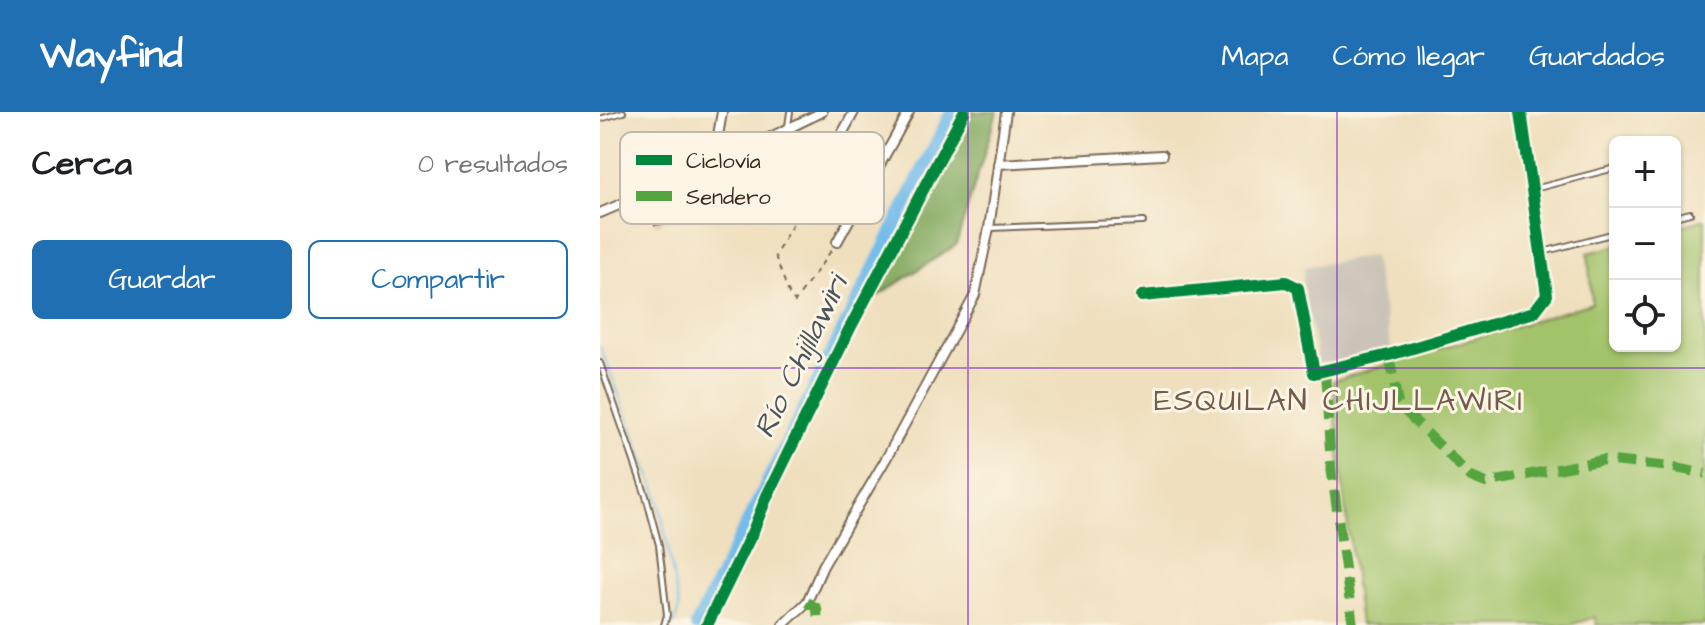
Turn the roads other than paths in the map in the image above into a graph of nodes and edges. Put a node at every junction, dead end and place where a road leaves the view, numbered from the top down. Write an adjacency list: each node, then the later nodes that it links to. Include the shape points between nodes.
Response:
1 (623, 112): 10 (lane)
2 (722, 112): 12 (street)
3 (790, 112): 11 (lane)
4 (822, 112): 11 (street)
5 (854, 112): 14 (street)
6 (909, 112): 16 (street)
7 (964, 112): 33 (street, via 849,330)
8 (1006, 112): 17 (street)
9 (1521, 112): 19 (street)
10 (600, 119)
11 (788, 128): 13 (street)
12 (719, 132)
13 (780, 132)
14 (843, 132)
15 (1162, 155): 17 (street)
16 (884, 157)
17 (998, 164): 26 (street)
18 (1609, 170): 19 (lane)
19 (1532, 190): 29 (street)
20 (620, 205): 21 (street)
21 (600, 213)
22 (1690, 213): 23 (lane)
23 (1681, 215)
24 (1143, 222): 26 (lane)
25 (847, 224): 28 (street)
26 (989, 228): 34 (street, via 967,314 807,602)
27 (1609, 235): 29 (lane)
28 (837, 242)
29 (1541, 252): 30 (street, via 1547,295 1534,312 1314,373 1298,288 1286,282)
30 (1142, 296)
31 (600, 363): 32 (lane, via 659,545)
32 (664, 625)
33 (707, 625)
34 (783, 625)

